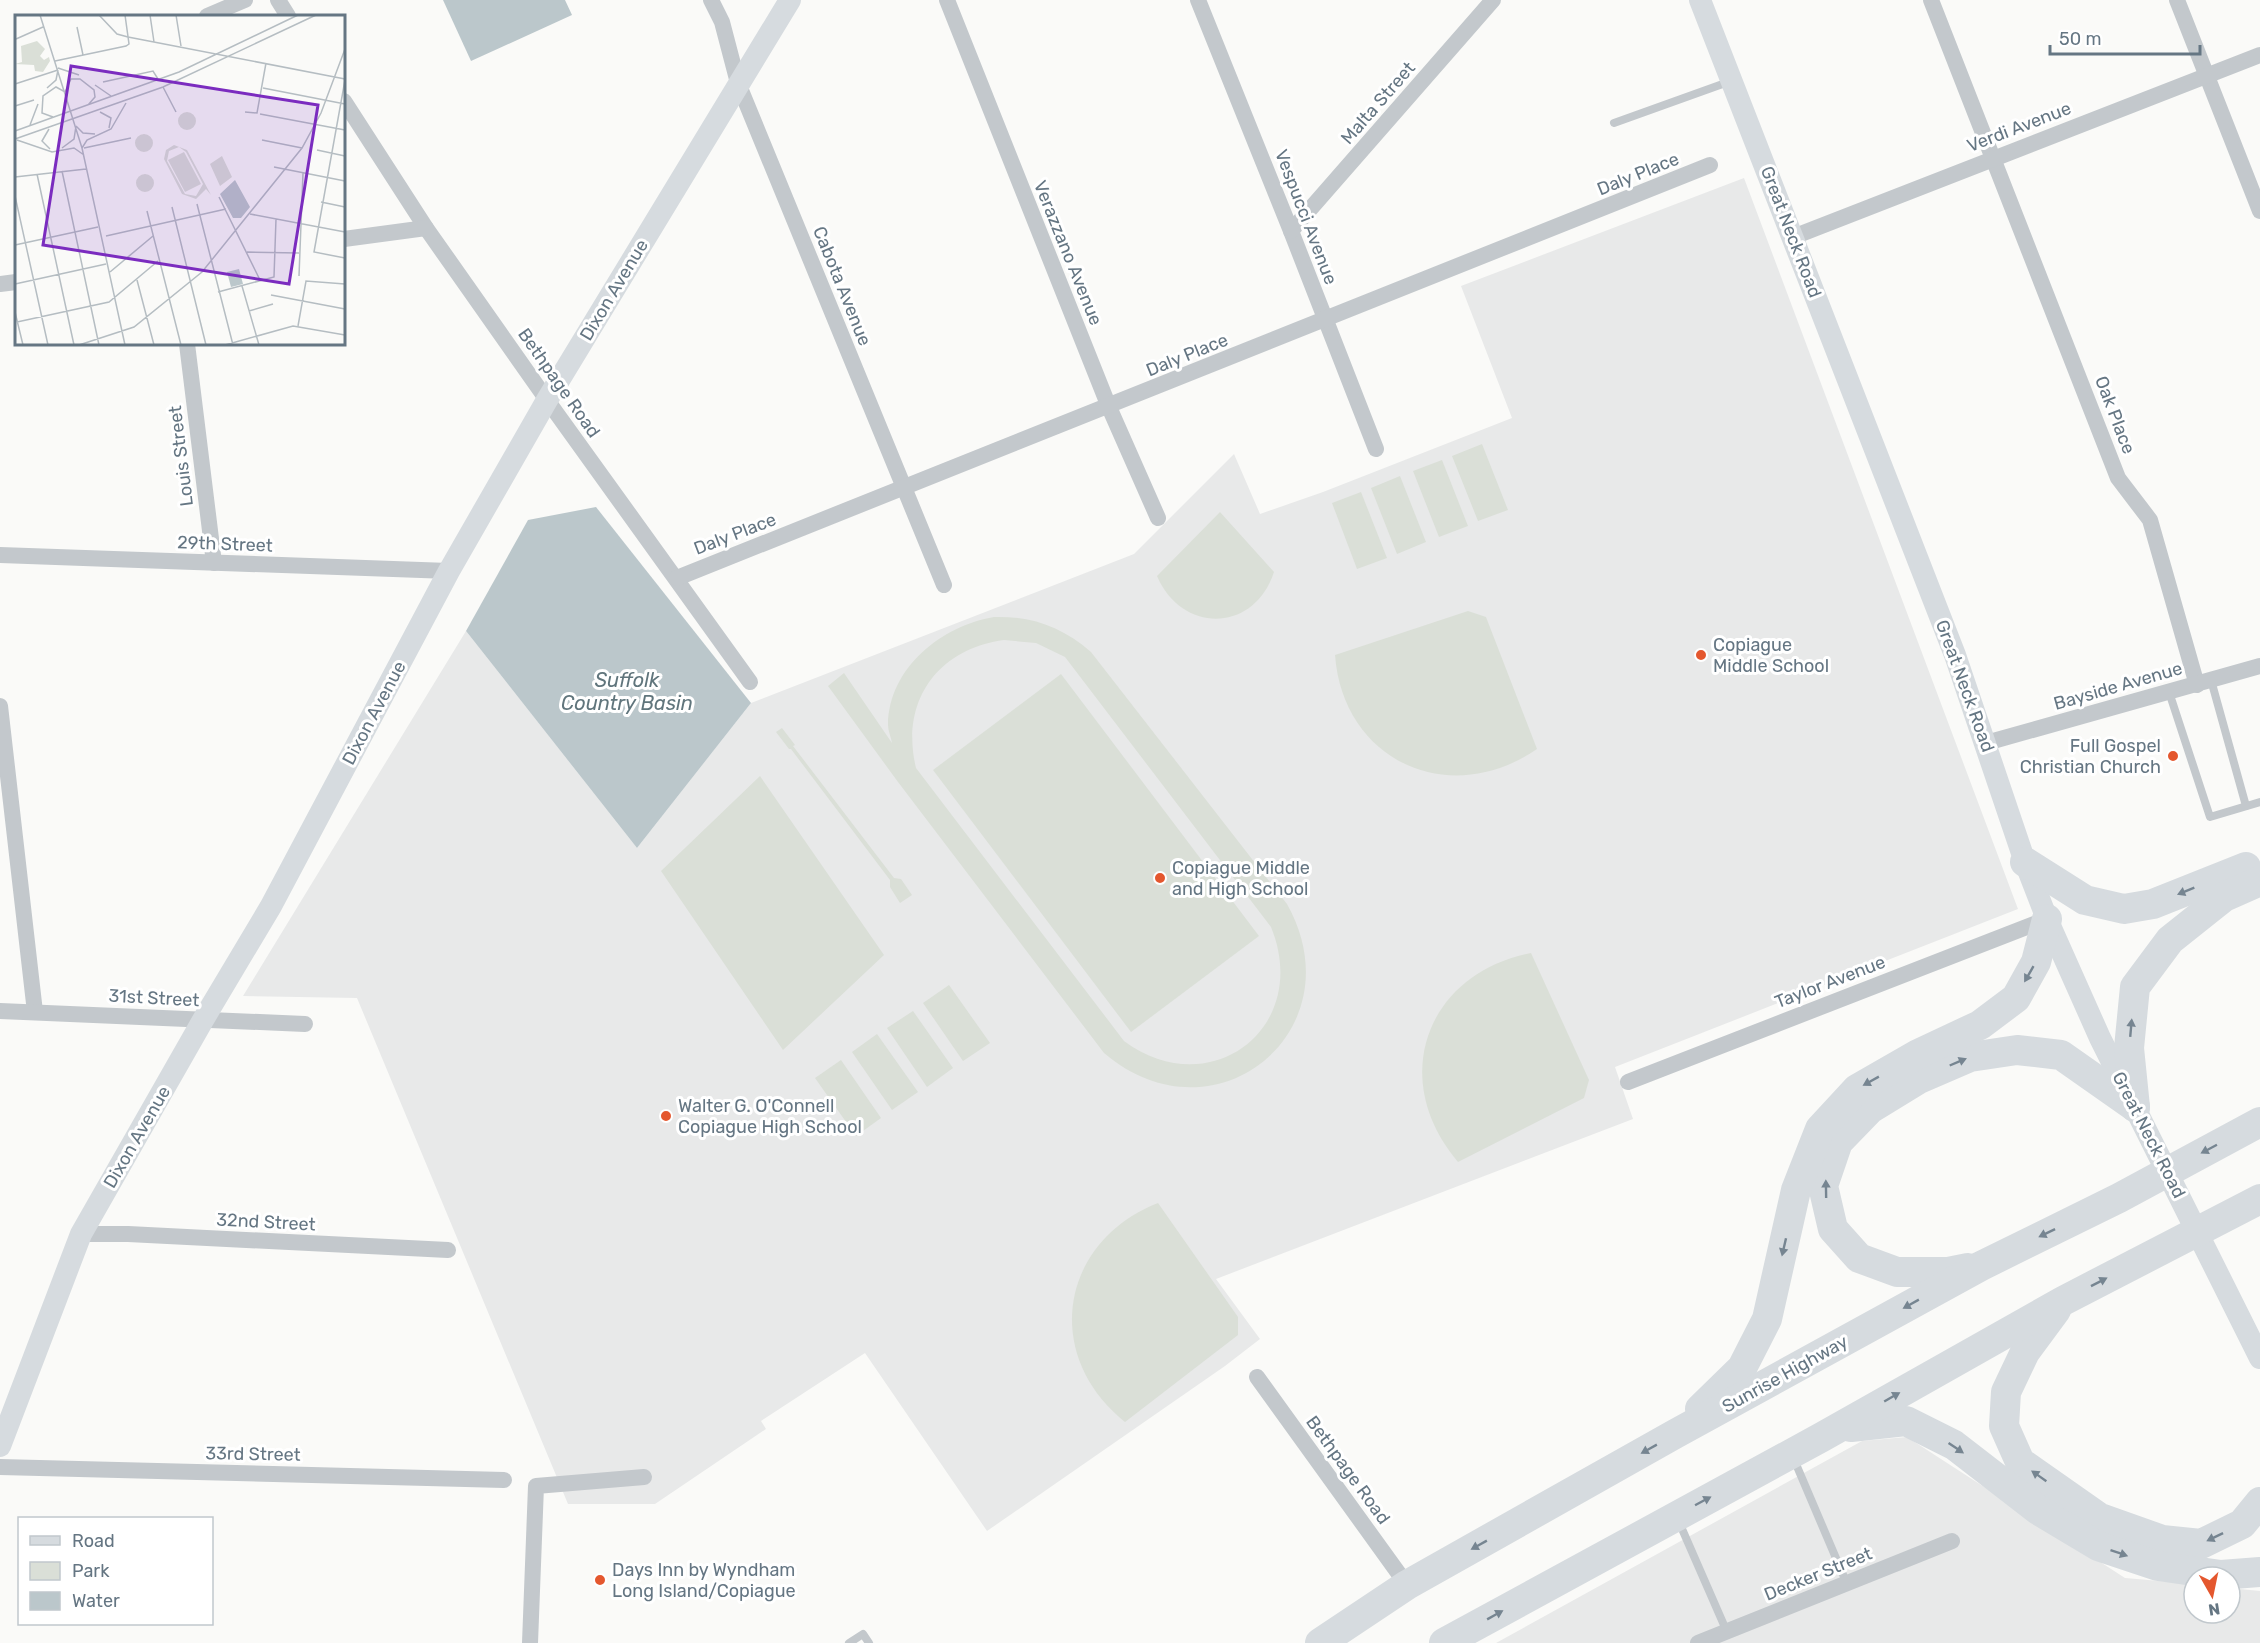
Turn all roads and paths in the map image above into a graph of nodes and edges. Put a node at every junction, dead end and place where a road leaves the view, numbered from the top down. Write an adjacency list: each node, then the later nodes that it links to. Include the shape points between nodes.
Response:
1 (245, 0): 12 (street)
2 (278, 0): 13 (street)
3 (711, 0): 17 (street, Cabota Avenue, via 722,22)
4 (790, 0): 17 (main road, Dixon Avenue)
5 (947, 0): 32 (street, Verazzano Avenue)
6 (1217, 0): 11 (street)
7 (1493, 0): 24 (street, Malta Street)
8 (1700, 0): 16 (main road, Great Neck Road)
9 (1931, 0): 20 (street, Oak Place)
10 (2177, 0): 15 (street)
11 (1201, 7): 24 (street, Vespucci Avenue)
12 (209, 15)
13 (287, 15)
14 (2260, 55): 15 (street, Verdi Avenue)
15 (2208, 76): 20 (street, Verdi Avenue); 22 (street)
16 (1732, 80): 19 (lane); 25 (main road, Great Neck Road)
17 (738, 83): 31 (main road, Dixon Avenue); 34 (street, Cabota Avenue)
18 (345, 103): 23 (street, Bethpage Road)
19 (1614, 123)
20 (1993, 158): 25 (street, Verdi Avenue); 43 (street, Oak Place, via 2118,478 2150,520)
21 (1710, 165): 29 (street, Daly Place)
22 (2260, 211)
23 (426, 228): 26 (street); 31 (street, Bethpage Road)
24 (1291, 231): 29 (street, Vespucci Avenue)
25 (1793, 237): 46 (main road, Great Neck Road)
26 (345, 239)
27 (15, 282): 28 (street)
28 (0, 284)
29 (1325, 320): 32 (street, Daly Place); 33 (street, Vespucci Avenue)
30 (187, 345): 37 (street, Louis Street)
31 (547, 400): 38 (main road, Dixon Avenue); 39 (street, Bethpage Road)
32 (1109, 407): 34 (street, Daly Place); 35 (street, Verazzano Avenue)
33 (1376, 449)
34 (903, 489): 39 (street, Daly Place); 40 (street, Cabota Avenue)
35 (1158, 518)
36 (0, 555): 37 (street, 29th Street)
37 (214, 563): 38 (street, 29th Street)
38 (449, 571): 55 (main road, Dixon Avenue, via 271,906)
39 (677, 578): 42 (street, Bethpage Road)
40 (944, 585)
41 (2260, 666): 43 (street, Bayside Avenue)
42 (750, 682)
43 (2204, 682): 44 (street, Bayside Avenue); 48 (lane)
44 (2169, 692): 46 (street, Bayside Avenue); 48 (lane, via 2210,817)
45 (0, 706): 54 (street)
46 (1986, 743): 49 (main road, Great Neck Road)
47 (2260, 802): 48 (lane)
48 (2246, 806)
49 (2025, 862): 50 (highway, one-way to 49, via 2153,904 2124,909 2085,900); 52 (main road, Great Neck Road)
50 (2260, 863)
51 (2260, 881): 58 (highway, one-way to 51, via 2129,1048 2135,987 2170,939 2224,897)
52 (2047, 919): 57 (street, Taylor Avenue); 58 (main road, Great Neck Road); 67 (highway, one-way to 67, via 2036,962 2016,998 1980,1025 1857,1089 1820,1129 1796,1190 1767,1319 1742,1368)
53 (0, 1011): 54 (street, 31st Street)
54 (35, 1012): 55 (street, 31st Street)
55 (203, 1020): 56 (street, 31st Street); 61 (main road, Dixon Avenue)
56 (305, 1024)
57 (1628, 1082)
58 (2135, 1107): 63 (highway, one-way to 58, via 1948,1272 1897,1272 1859,1258 1833,1229 1823,1186 1838,1142 1870,1109 1919,1079 1970,1057 2017,1050 2061,1055); 65 (main road, Great Neck Road)
59 (2260, 1122): 63 (highway, Sunrise Highway, one-way to 63)
60 (2260, 1199): 64 (highway, one-way to 60)
61 (81, 1234): 62 (street, 32nd Street); 69 (main road, Dixon Avenue)
62 (448, 1250)
63 (1981, 1266): 67 (highway, Sunrise Highway, one-way to 67)
64 (2063, 1301): 68 (highway, one-way to 64); 74 (highway, one-way to 64, via 2242,1524 2201,1544 2162,1540 2100,1518 2020,1462 2004,1426 2006,1392 2025,1352)
65 (2257, 1352)
66 (1257, 1377): 79 (street, Bethpage Road)
67 (1675, 1434): 79 (highway, Sunrise Highway, one-way to 79)
68 (1822, 1437): 70 (highway); 77 (highway, one-way to 77, via 1856,1425 1906,1421 1954,1445 2038,1510 2098,1546 2158,1566 2221,1575)
69 (0, 1446)
70 (1791, 1454): 75 (highway, one-way to 70); 78 (lane)
71 (0, 1467): 73 (street, 33rd Street)
72 (644, 1477): 82 (street, via 536,1486)
73 (504, 1480)
74 (2260, 1502)
75 (1676, 1516): 80 (lane); 81 (highway, one-way to 75)
76 (1952, 1541): 78 (street, Decker Street)
77 (2260, 1572)
78 (1847, 1584): 80 (street, Decker Street)
79 (1407, 1585): 85 (highway, Sunrise Highway)
80 (1722, 1637): 86 (street, Decker Street)
81 (1452, 1641)
82 (530, 1643)
83 (849, 1643): 84 (lane, via 863,1634)
84 (869, 1643)
85 (1320, 1643)
86 (1698, 1643)

